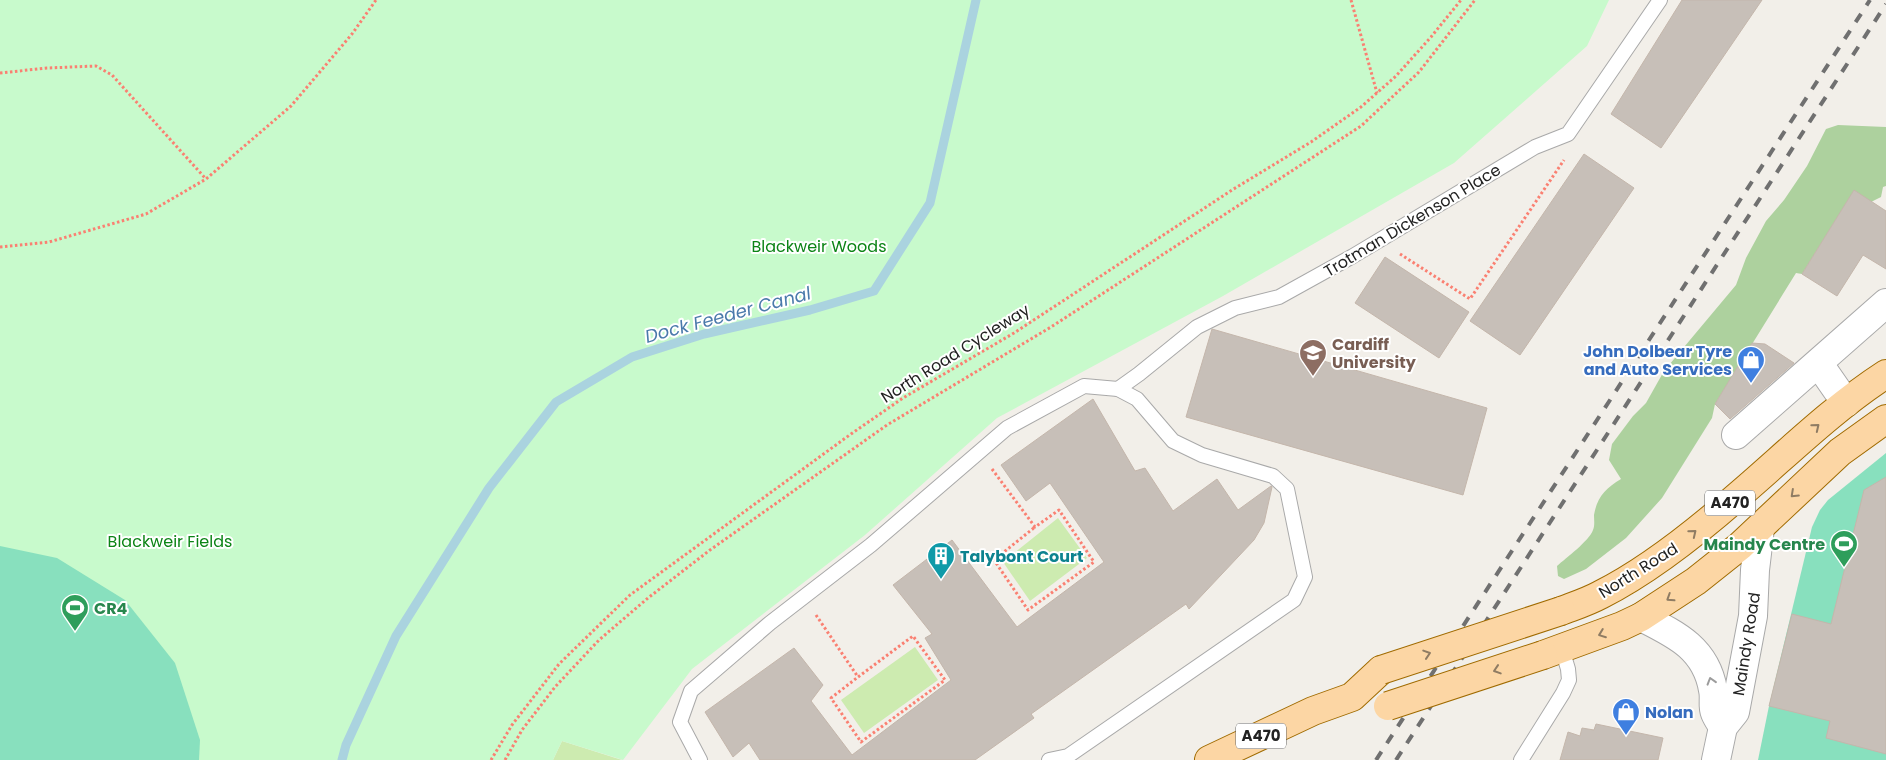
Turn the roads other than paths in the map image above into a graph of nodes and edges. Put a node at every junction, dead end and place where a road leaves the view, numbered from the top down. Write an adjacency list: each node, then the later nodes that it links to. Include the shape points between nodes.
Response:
1 (1660, 0): 5 (lane, Trotman Dickenson Place, via 1568,134 1535,147 1279,298 1235,308 1196,327)
2 (1886, 303): 3 (street)
3 (1818, 364): 6 (street); 8 (street)
4 (1886, 374): 6 (main road, North Road / A470)
5 (1118, 389): 14 (lane, via 1084,386 1006,428 871,545 770,623 691,691 680,722); 15 (lane, via 1137,399 1173,440 1202,455 1273,476 1287,489 1305,577 1294,600 1068,756)
6 (1846, 403): 12 (main road, North Road / A470, one-way to 6, bridge, via 1381,670 1561,612 1631,577 1678,545)
7 (1886, 419): 9 (main road, A470, one-way to 9, via 1840,452)
8 (1736, 435)
9 (1760, 528): 10 (main road, A470, one-way to 10, via 1696,581); 13 (street, Maindy Road, via 1753,616 1735,712)
10 (1641, 617): 11 (main road, A470, one-way to 11); 13 (street, Maindy Road, one-way to 10, via 1714,712 1714,691 1700,656 1676,634)
11 (1553, 652): 12 (main road, A470, one-way to 12, bridge, via 1388,706); 17 (lane, via 1568,669 1568,680)
12 (1352, 697): 16 (main road, North Road / A470, via 1313,711)
13 (1723, 727): 18 (street, Maindy Road)
14 (700, 760)
15 (1050, 760)
16 (1209, 760)
17 (1521, 760)
18 (1716, 760)

